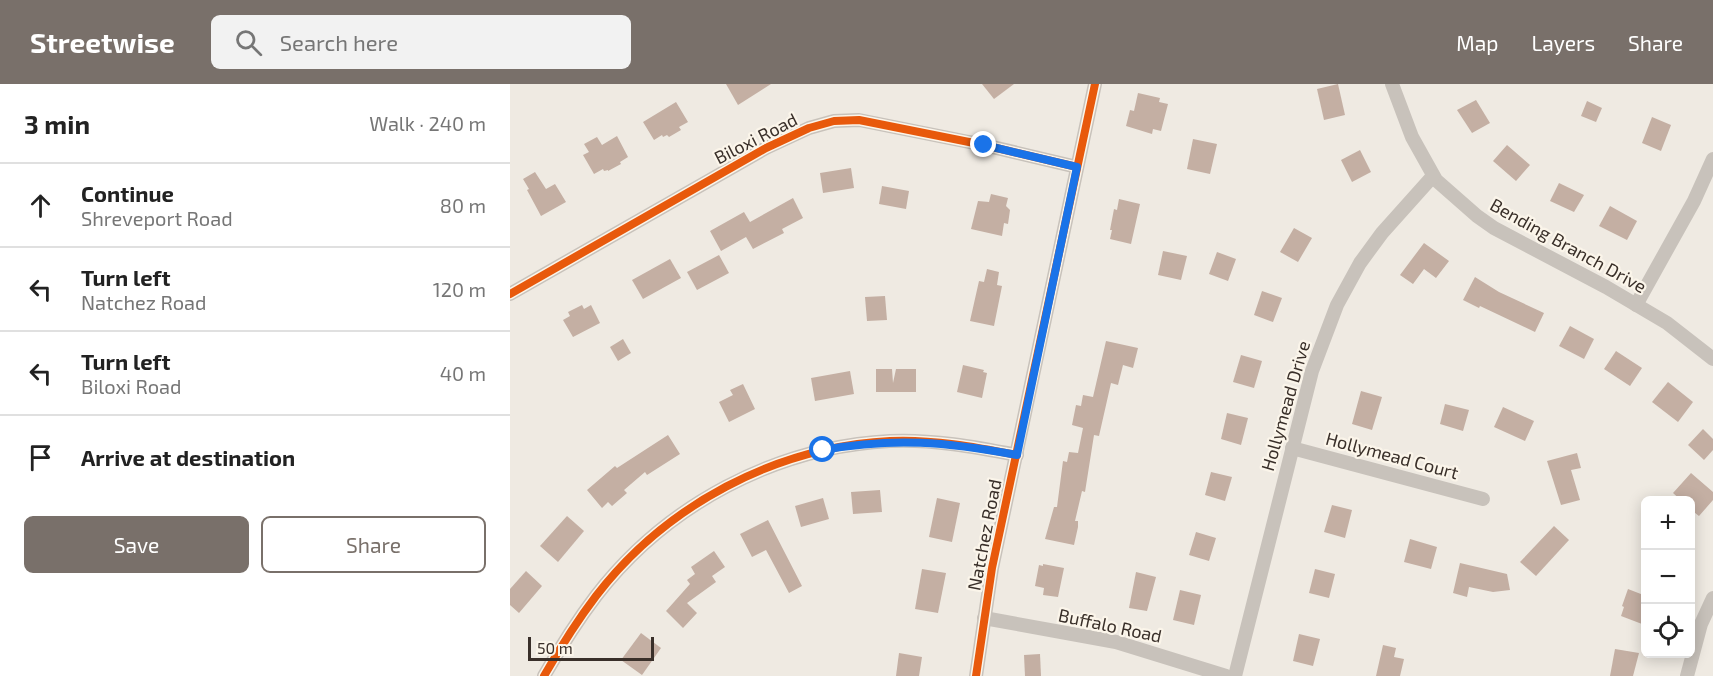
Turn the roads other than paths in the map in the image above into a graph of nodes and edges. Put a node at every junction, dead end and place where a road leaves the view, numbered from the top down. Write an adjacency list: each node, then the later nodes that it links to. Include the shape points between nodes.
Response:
1 (1095, 84): 4 (street, Natchez Road)
2 (1392, 84): 5 (street, Bending Branch Drive, via 1412,137)
3 (1713, 159): 7 (street)
4 (1077, 167): 6 (street, Biloxi Road, via 891,126 859,120 834,121 766,148); 10 (street, Natchez Road)
5 (1433, 176): 7 (street, Bending Branch Drive, via 1494,228); 9 (street, Hollymead Drive, via 1359,263 1337,305 1312,371)
6 (510, 294)
7 (1636, 305): 8 (street, Bending Branch Drive, via 1667,323)
8 (1713, 359)
9 (1292, 448): 11 (street, Hollymead Court); 17 (street, Hollymead Drive)
10 (1017, 455): 13 (street, Natchez Road); 14 (street, via 940,443 892,441 823,450 749,476 694,505 622,566 596,595)
11 (1483, 499)
12 (1713, 598): 18 (street)
13 (984, 618): 15 (street, Natchez Road); 16 (street, Buffalo Road, via 1116,642)
14 (544, 676)
15 (976, 676)
16 (1227, 676)
17 (1235, 676)
18 (1686, 676)

